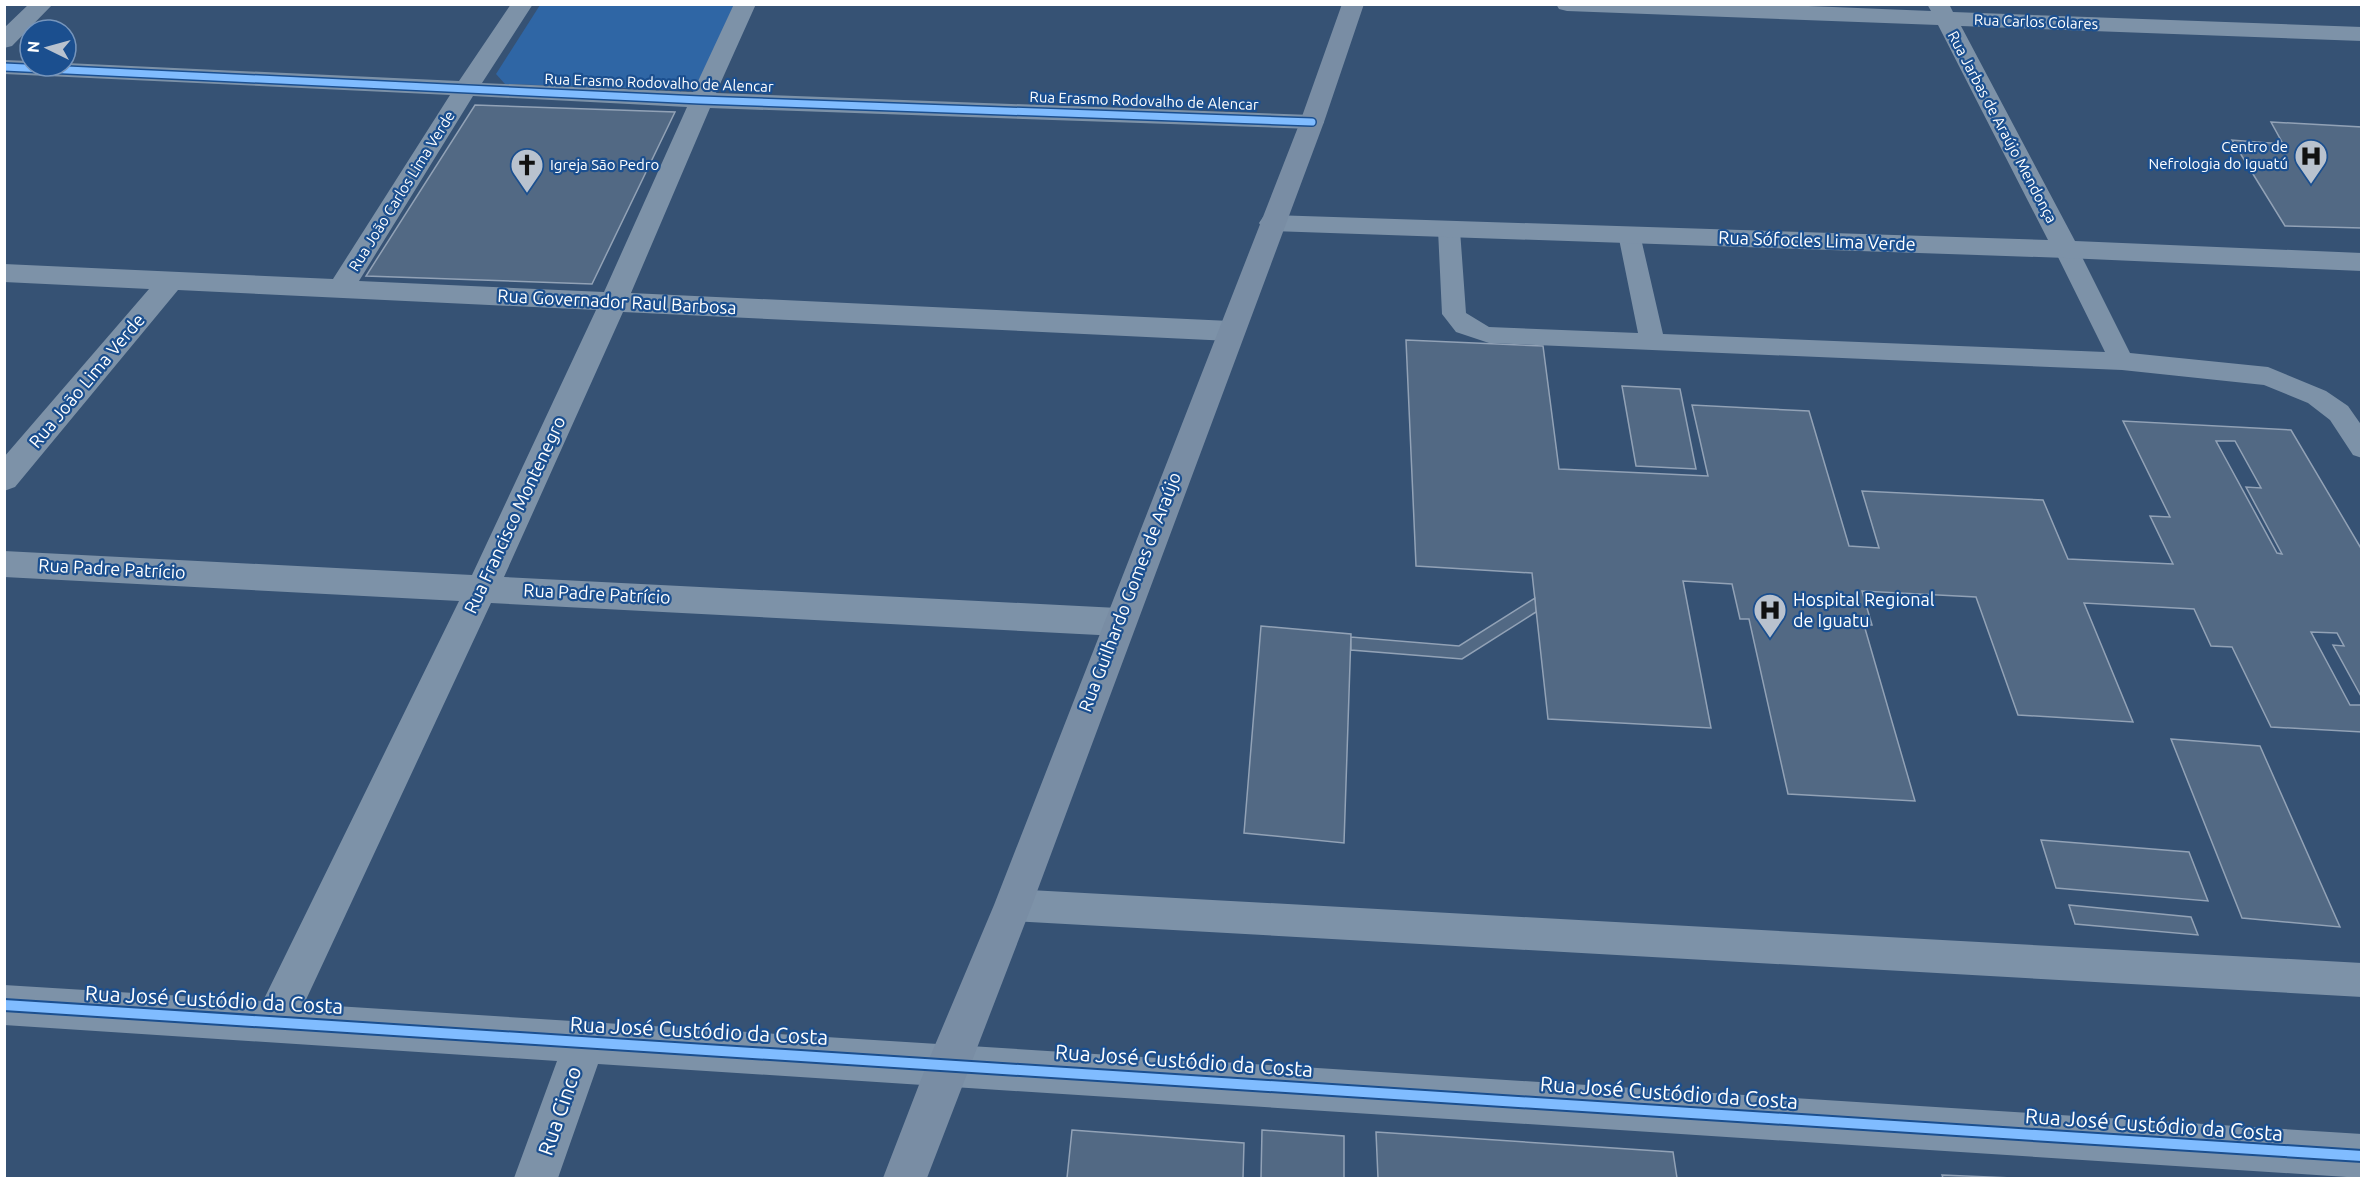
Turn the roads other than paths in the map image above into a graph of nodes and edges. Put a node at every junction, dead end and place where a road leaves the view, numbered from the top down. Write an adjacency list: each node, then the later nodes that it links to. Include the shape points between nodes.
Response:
1 (42, 4): 8 (street)
2 (522, 4): 10 (street, Rua João Carlos Lima Verde)
3 (745, 4): 11 (street, Rua Francisco Montenegro)
4 (1353, 4): 12 (street, Rua Guilhardo Gomes de Araújo)
5 (1567, 4): 6 (street, Rua Carlos Colares)
6 (1941, 11): 7 (street, Rua Carlos Colares); 16 (street, Rua Jarbas de Araújo Mendonça)
7 (2361, 34)
8 (4, 41)
9 (4, 67): 10 (street, Rua Erasmo Rodovalho de Alencar)
10 (465, 90): 11 (street, Rua Erasmo Rodovalho de Alencar); 20 (street, Rua João Carlos Lima Verde)
11 (700, 100): 12 (street, Rua Erasmo Rodovalho de Alencar); 21 (street, Rua Francisco Montenegro)
12 (1312, 122): 13 (street, Rua Guilhardo Gomes de Araújo)
13 (1272, 223): 14 (street, Rua Sófocles Lima Verde); 22 (street, Rua Guilhardo Gomes de Araújo)
14 (1449, 230): 15 (street, Rua Sófocles Lima Verde); 23 (lane, via 1454,314 1472,331 1489,335)
15 (1629, 234): 16 (street, Rua Sófocles Lima Verde); 23 (lane)
16 (2066, 249): 17 (street, Rua Sófocles Lima Verde); 24 (lane)
17 (2361, 262)
18 (4, 273): 19 (street, Rua Governador Raul Barbosa)
19 (170, 282): 20 (street, Rua Governador Raul Barbosa); 26 (street, Rua João Lima Verde)
20 (341, 288): 21 (street, Rua Governador Raul Barbosa)
21 (613, 303): 22 (street, Rua Governador Raul Barbosa); 28 (street, Rua Francisco Montenegro)
22 (1230, 331): 29 (street, Rua Guilhardo Gomes de Araújo)
23 (1652, 340): 24 (lane)
24 (2122, 362): 25 (lane, via 2268,376 2318,397 2339,413)
25 (2361, 448)
26 (4, 479)
27 (4, 564): 28 (street, Rua Padre Patrício)
28 (482, 588): 29 (street, Rua Padre Patrício); 33 (street, Rua Francisco Montenegro)
29 (1118, 622): 30 (street, Rua Guilhardo Gomes de Araújo)
30 (1013, 905): 31 (lane); 35 (street, Rua Guilhardo Gomes de Araújo)
31 (2361, 980)
32 (4, 1005): 33 (street, Rua José Custódio da Costa)
33 (275, 1021): 34 (street, Rua José Custódio da Costa)
34 (584, 1043): 35 (street, Rua José Custódio da Costa); 37 (street, Rua Cinco)
35 (948, 1064): 36 (street, Rua José Custódio da Costa); 38 (street, Rua Guilhardo Gomes de Araújo)
36 (2361, 1156)
37 (536, 1179)
38 (905, 1179)

